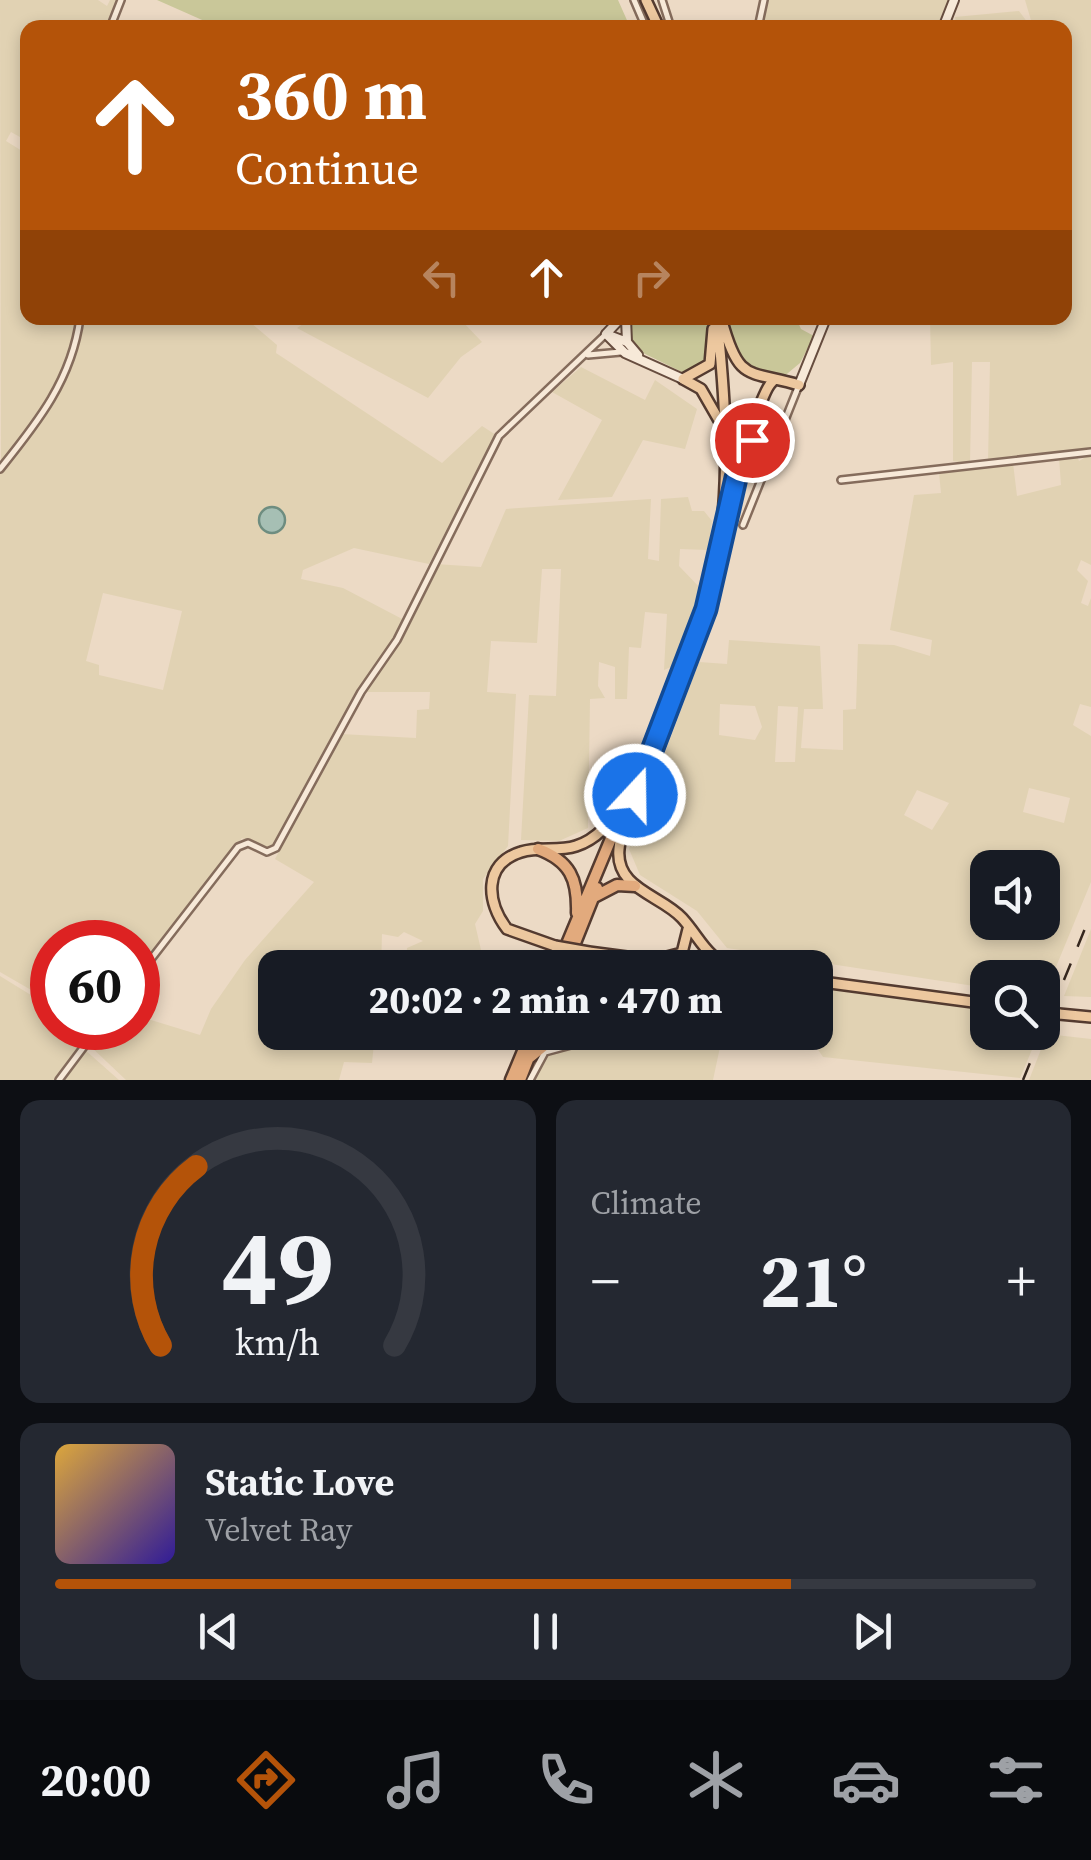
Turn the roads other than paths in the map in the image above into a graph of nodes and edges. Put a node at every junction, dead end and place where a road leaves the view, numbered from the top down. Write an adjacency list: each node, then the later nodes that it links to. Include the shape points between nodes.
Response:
1 (79, 325): 16 (street, via 70,366 37,425)
2 (616, 325): 8 (main road)
3 (624, 325): 9 (main road)
4 (717, 325): 11 (main road, via 710,364)
5 (719, 325): 15 (main road)
6 (721, 325): 12 (main road, via 740,366)
7 (823, 325): 13 (main road)
8 (606, 334): 9 (main road); 10 (street)
9 (626, 348): 10 (street); 11 (main road)
10 (581, 358): 26 (street, via 499,436 398,640 361,692 276,848 238,847)
11 (683, 379): 15 (main road, via 713,405)
12 (772, 382): 13 (main road); 18 (main road, via 760,398)
13 (799, 385): 19 (street)
14 (1091, 452): 17 (street)
15 (729, 456): 18 (main road)
16 (0, 469)
17 (840, 480)
18 (725, 523): 20 (main road, via 706,609)
19 (743, 525)
20 (632, 794): 21 (main road, via 593,838); 22 (main road, via 619,849); 23 (highway); 24 (highway)
21 (538, 849): 24 (highway, via 568,867 576,881); 29 (main road, bridge, via 499,866 490,894 507,929)
22 (635, 886): 23 (highway, via 616,885); 25 (main road)
23 (594, 898): 28 (highway)
24 (577, 918): 27 (highway)
25 (688, 927): 30 (main road); 31 (main road)
26 (160, 948)
27 (564, 950)
28 (573, 950)
29 (578, 950)
30 (682, 950)
31 (706, 950)
32 (833, 984): 33 (main road)
33 (970, 1002)
34 (1060, 1014): 35 (main road, bridge)
35 (1091, 1018)
36 (82, 1050): 42 (street)
37 (524, 1050): 43 (highway)
38 (531, 1050): 41 (highway)
39 (539, 1050): 41 (highway)
40 (552, 1050): 45 (street)
41 (528, 1058): 44 (highway)
42 (59, 1080)
43 (512, 1080)
44 (520, 1080)
45 (530, 1080)

